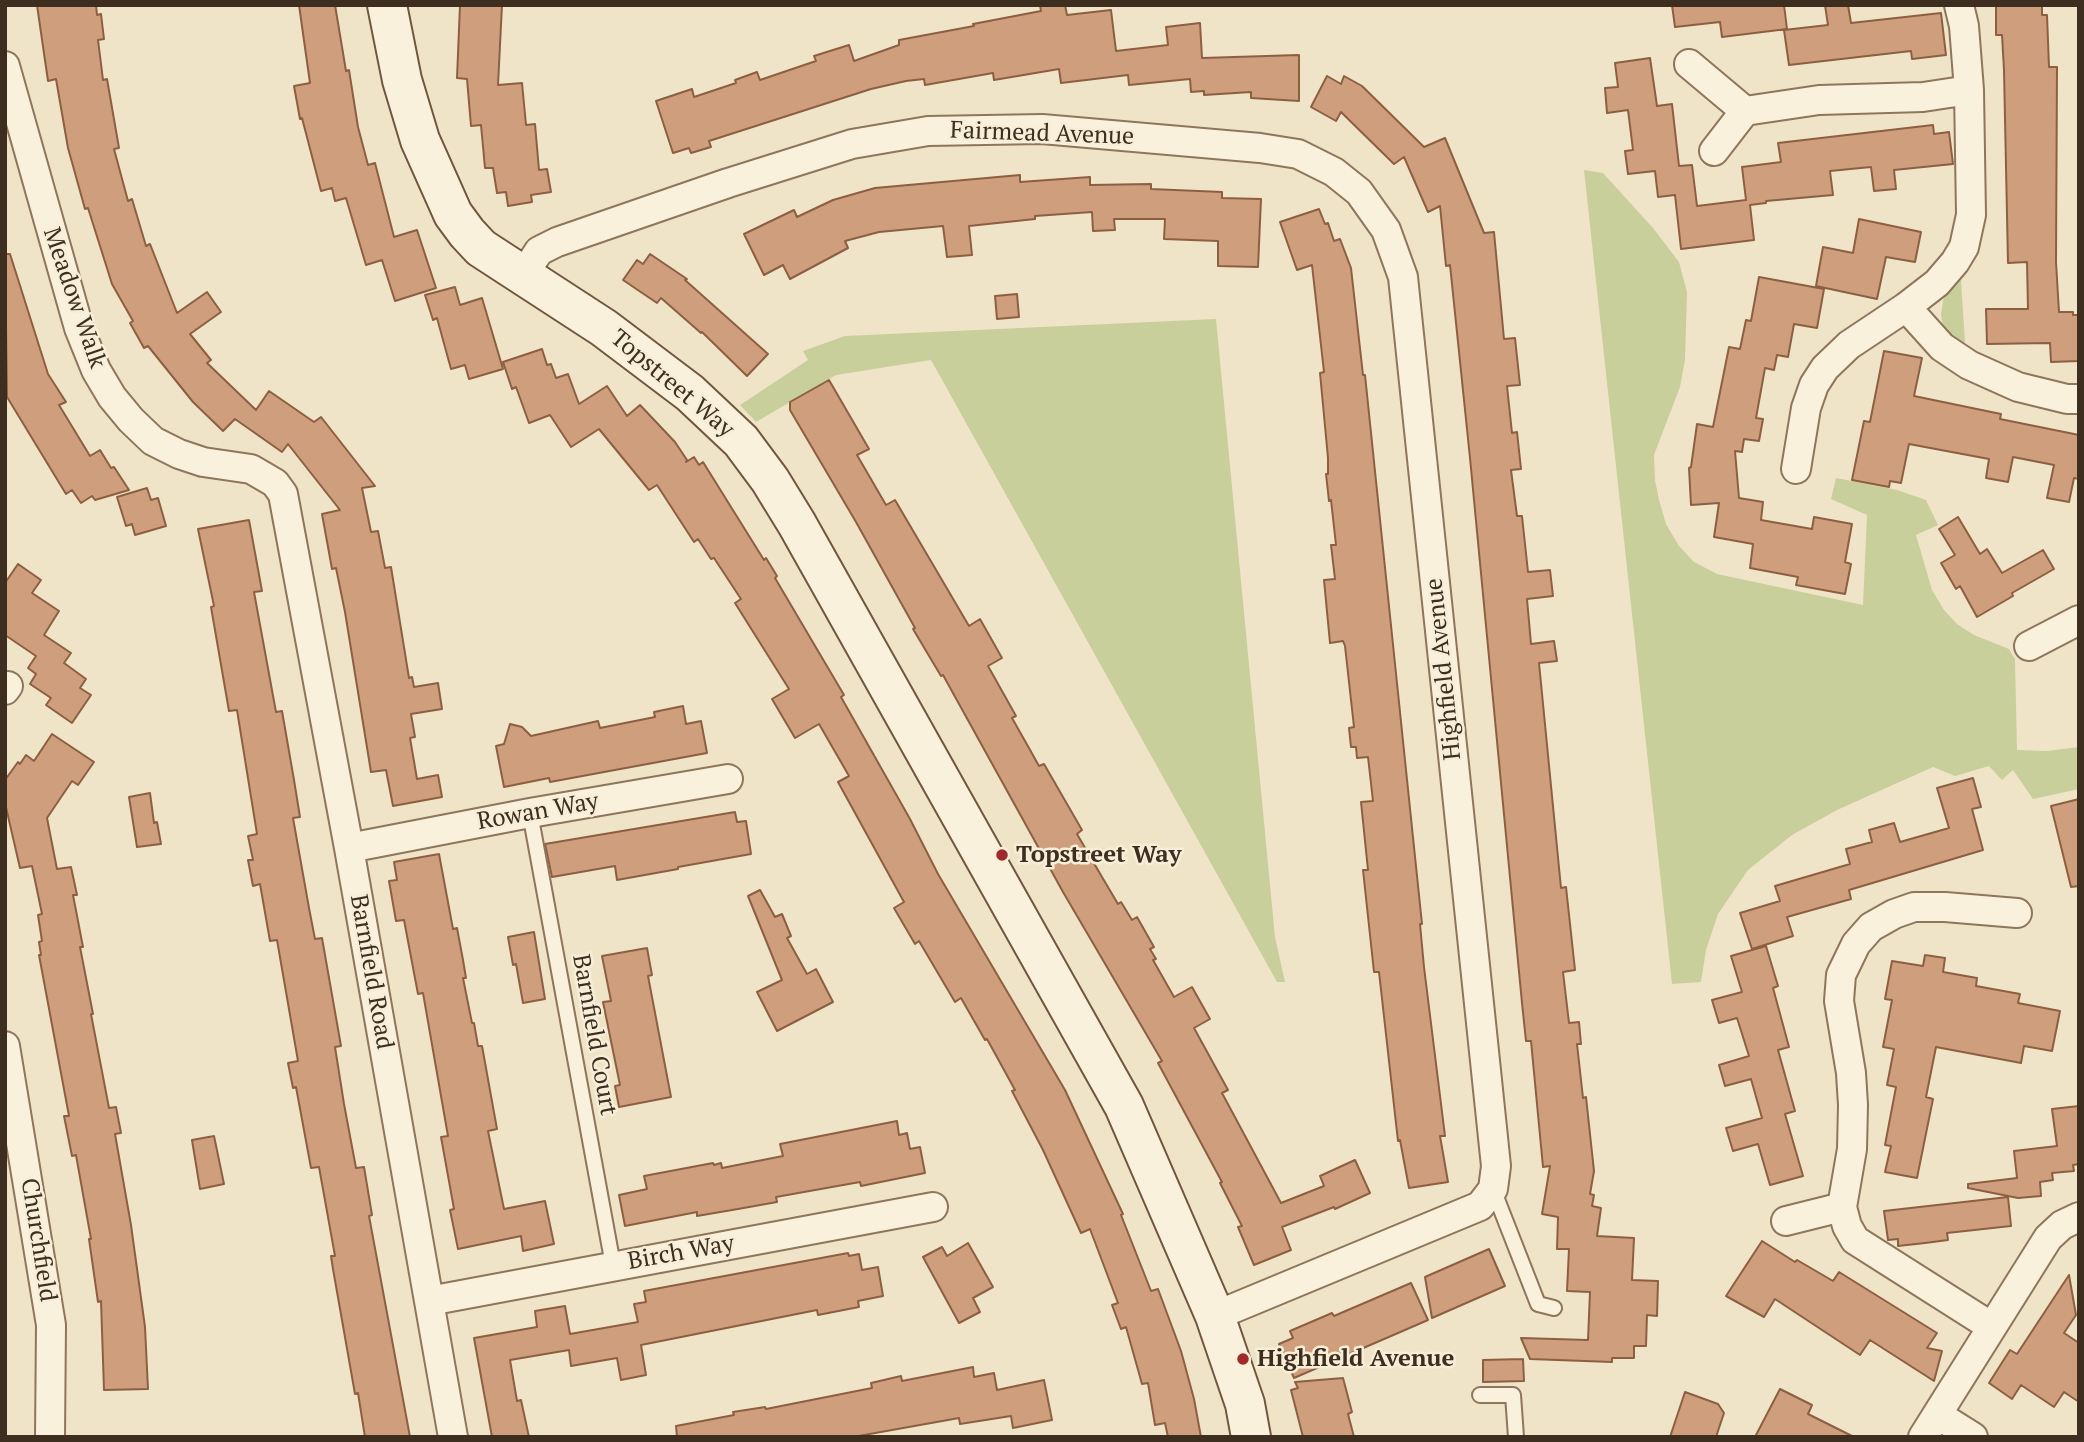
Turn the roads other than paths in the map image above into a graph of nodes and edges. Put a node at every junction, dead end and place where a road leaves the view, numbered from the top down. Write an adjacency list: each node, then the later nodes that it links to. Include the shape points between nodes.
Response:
1 (387, 5): 9 (street, Topstreet Way, via 420,140 453,214 481,248)
2 (1959, 5): 5 (street)
3 (1689, 64): 6 (street)
4 (5, 66): 13 (street, Meadow Walk, via 79,328 112,397 153,441 203,462 265,475 283,494)
5 (1969, 90): 6 (street, via 1923,97 1819,100); 10 (street, via 1971,215 1964,247 1937,283)
6 (1745, 111): 7 (street)
7 (1714, 151)
8 (1334, 173): 9 (street, Fairmead Avenue, via 1298,154 1260,148 1042,129 928,131 852,144 557,242 539,251); 22 (street, Highfield Avenue, via 1359,192 1386,230 1403,277 1496,1166)
9 (524, 274): 30 (street, Topstreet Way, via 690,393 734,433 770,480 1124,1105)
10 (1906, 307): 11 (street, via 1942,347 1969,365 2018,387); 12 (street, via 1849,345 1825,368 1807,408)
11 (2079, 400)
12 (1796, 469)
13 (287, 508): 18 (street, Barnfield Road)
14 (2079, 620): 15 (street)
15 (2029, 646)
16 (728, 779): 17 (street, Rowan Way)
17 (530, 813): 18 (street, Rowan Way); 27 (lane, Barnfield Court)
18 (349, 848): 28 (street, Barnfield Road)
19 (2017, 913): 24 (street, via 1914,907 1871,927 1856,944 1841,975 1839,1001 1853,1105 1852,1149)
20 (5, 1046): 21 (street, Churchfield)
21 (14, 1142): 34 (street, Churchfield, via 51,1325)
22 (1493, 1189): 29 (lane, via 1538,1304); 30 (street, via 1480,1206)
23 (933, 1207): 27 (street, Birch Way)
24 (1842, 1207): 26 (street); 31 (street, via 1855,1240)
25 (2079, 1217): 31 (street, via 2048,1238)
26 (1786, 1221)
27 (613, 1265): 28 (street, Birch Way)
28 (429, 1301): 35 (street, Barnfield Road)
29 (1554, 1308)
30 (1215, 1316): 36 (street, Topstreet Way, via 1245,1404)
31 (1992, 1328): 33 (street)
32 (1480, 1395): 37 (lane, via 1513,1395)
33 (1931, 1426): 38 (street)
34 (50, 1437)
35 (453, 1437)
36 (1251, 1437)
37 (1516, 1437)
38 (1973, 1437)

